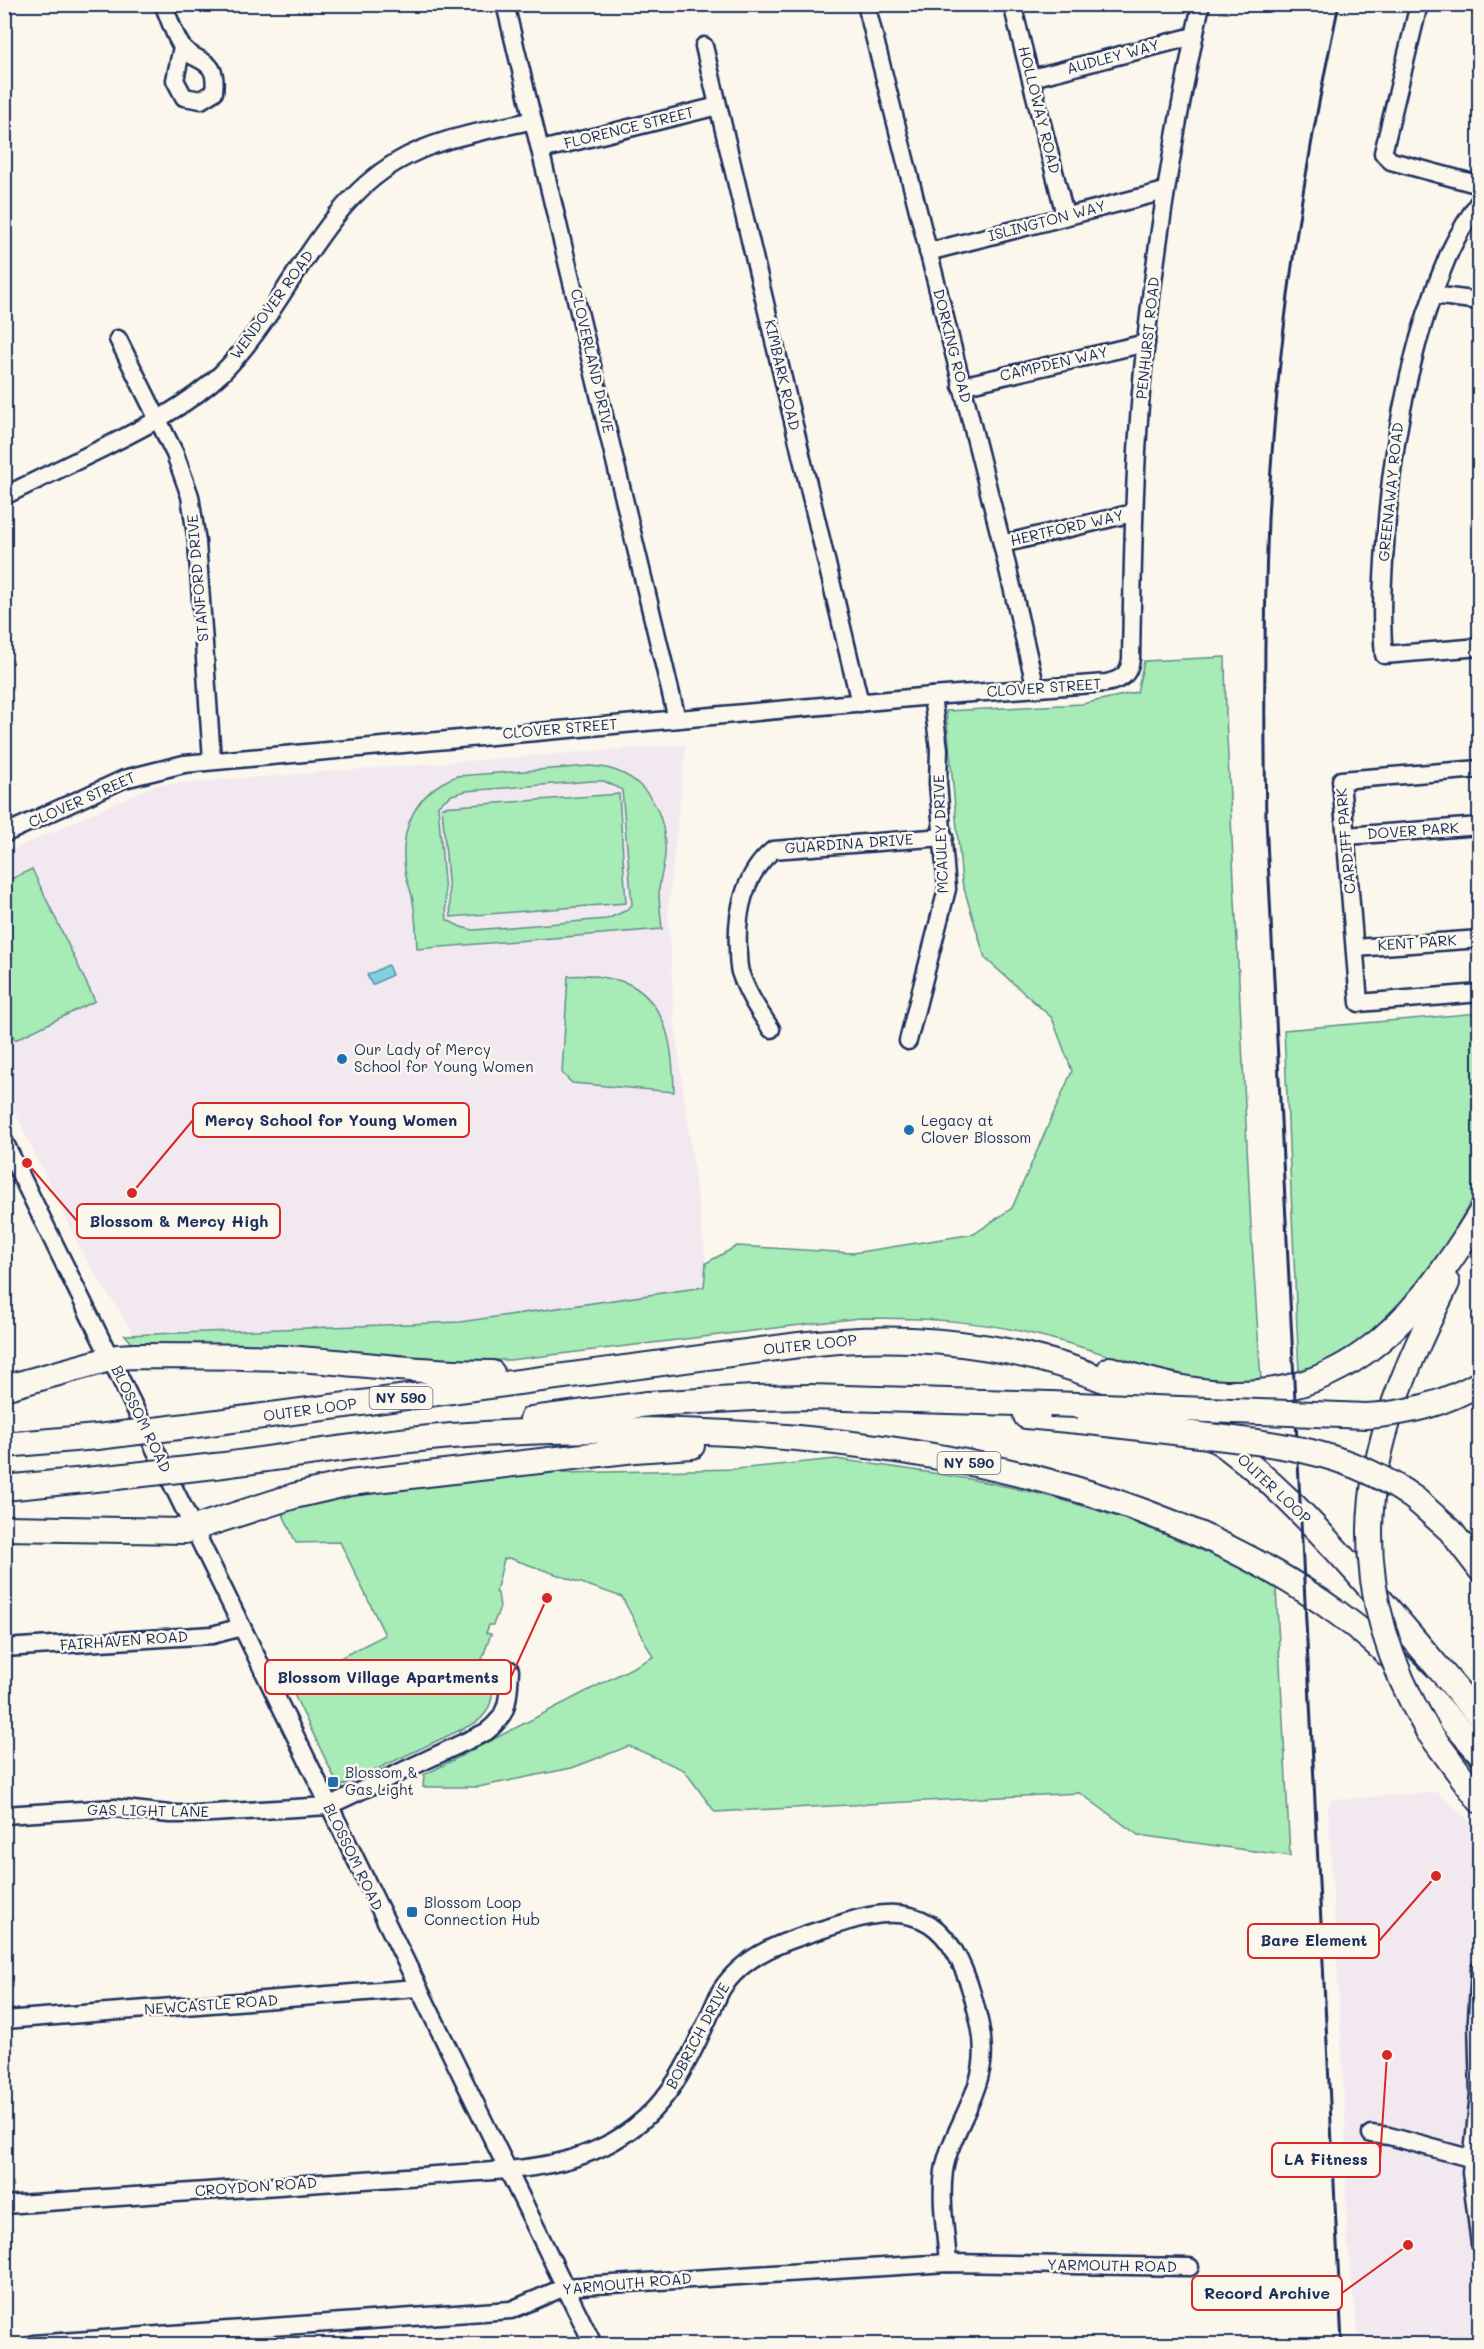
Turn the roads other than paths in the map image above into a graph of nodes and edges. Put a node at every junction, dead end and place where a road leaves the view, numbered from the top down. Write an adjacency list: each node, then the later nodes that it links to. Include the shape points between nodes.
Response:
1 (163, 4): 9 (street)
2 (505, 4): 12 (street, CLOVERLAND DRIVE)
3 (866, 4): 18 (street, DORKING ROAD)
4 (1012, 4): 10 (street, HOLLOWAY ROAD)
5 (1201, 4): 7 (street, PENHURST ROAD)
6 (1419, 4): 14 (street, via 1383,153 1391,161)
7 (1194, 36): 10 (street, AUDLEY WAY); 15 (street, PENHURST ROAD)
8 (704, 46): 11 (street, KIMBARK ROAD)
9 (182, 47)
10 (1032, 78): 17 (street, HOLLOWAY ROAD)
11 (718, 106): 13 (street, FLORENCE STREET); 32 (street, KIMBARK ROAD)
12 (533, 120): 13 (street, CLOVERLAND DRIVE); 24 (street, WENDOVER ROAD, via 433,145 370,180 330,225 231,363 208,385)
13 (541, 150): 33 (street, CLOVERLAND DRIVE)
14 (1479, 185)
15 (1166, 191): 17 (street, ISLINGTON WAY); 22 (street, PENHURST ROAD)
16 (1479, 200): 19 (street, GREENAWAY ROAD, via 1448,254)
17 (1065, 215): 18 (street, ISLINGTON WAY)
18 (928, 252): 23 (street, DORKING ROAD)
19 (1433, 295): 20 (street); 28 (street, GREENAWAY ROAD, via 1406,382 1391,468 1381,598 1383,656)
20 (1479, 301)
21 (118, 339): 24 (street, STANFORD DRIVE)
22 (1146, 343): 23 (street, CAMPDEN WAY); 26 (street, PENHURST ROAD)
23 (961, 386): 27 (street, DORKING ROAD)
24 (158, 420): 25 (street, WENDOVER ROAD); 34 (street, STANFORD DRIVE, via 182,470 194,516)
25 (4, 496)
26 (1133, 513): 27 (street, HERTFORD WAY); 29 (street, PENHURST ROAD, via 1131,659)
27 (1002, 544): 30 (street, DORKING ROAD)
28 (1479, 647)
29 (1126, 674): 30 (street, CLOVER STREET, via 1106,683)
30 (1036, 689): 31 (street, CLOVER STREET)
31 (932, 696): 32 (street, CLOVER STREET); 39 (street, MCAULEY DRIVE)
32 (860, 703): 33 (street, CLOVER STREET)
33 (677, 719): 34 (street, CLOVER STREET)
34 (213, 760): 37 (street, CLOVER STREET, via 124,779)
35 (1479, 769): 38 (street, CARDIFF PARK, via 1341,780)
36 (1479, 826): 38 (street, DOVER PARK)
37 (4, 834)
38 (1346, 836): 41 (street, CARDIFF PARK)
39 (944, 837): 43 (street, GUARDINA DRIVE, via 773,850 760,860 746,887 737,926 739,969 752,1000); 44 (street, MCAULEY DRIVE, via 946,889)
40 (1479, 939): 41 (street, KENT PARK)
41 (1355, 948): 42 (street, CARDIFF PARK, via 1359,1003)
42 (1479, 993)
43 (771, 1029)
44 (908, 1041)
45 (4, 1141): 48 (street, BLOSSOM ROAD)
46 (1479, 1215): 47 (highway, via 1431,1287 1389,1334 1342,1366 1285,1387 1242,1393 1197,1391 1051,1354); 67 (highway, bridge, via 1391,1408 1375,1467 1370,1531 1372,1579 1386,1639 1402,1682 1428,1731)
47 (974, 1344): 49 (highway, OUTER LOOP / NY 590, via 896,1339 838,1341); 61 (highway, OUTER LOOP / NY 590, via 1031,1356 1105,1380 1217,1439 1291,1502)
48 (111, 1359): 49 (highway, via 244,1356 453,1373); 51 (highway); 58 (street, BLOSSOM ROAD)
49 (606, 1371): 54 (highway, OUTER LOOP / NY 590, bridge, via 195,1425)
50 (1479, 1383): 52 (highway, bridge, via 1421,1408 1366,1416)
51 (4, 1388)
52 (863, 1399): 53 (highway, via 764,1397 648,1404); 59 (highway, bridge, via 1089,1422 1317,1452 1368,1470 1415,1499 1450,1530)
53 (372, 1444): 55 (highway, NY 590, via 470,1435 646,1430 754,1435); 56 (highway, NY 590, bridge, via 215,1466)
54 (4, 1445)
55 (901, 1451): 58 (highway, via 709,1445 623,1451 339,1485); 66 (highway, NY 590, via 997,1469 1092,1495 1175,1525 1256,1562 1307,1592 1370,1638 1413,1679)
56 (4, 1488)
57 (4, 1528): 58 (highway, via 179,1532)
58 (194, 1529): 60 (street, BLOSSOM ROAD)
59 (1479, 1569)
60 (242, 1627): 62 (street, FAIRHAVEN ROAD, via 212,1635); 68 (street, BLOSSOM ROAD)
61 (1414, 1640): 64 (highway); 65 (highway, OUTER LOOP / NY 590)
62 (4, 1648)
63 (510, 1670): 68 (street, via 506,1709 498,1723 486,1732)
64 (1479, 1708)
65 (1479, 1717)
66 (1479, 1753)
67 (1479, 1801)
68 (328, 1806): 69 (street, GAS LIGHT LANE, via 195,1814 116,1808); 71 (street, BLOSSOM ROAD)
69 (4, 1815)
70 (1479, 1968): 74 (street)
71 (417, 1989): 72 (street, NEWCASTLE ROAD); 75 (street, BLOSSOM ROAD)
72 (4, 2020)
73 (1371, 2134): 74 (street)
74 (1476, 2160): 77 (street, via 1472,2186)
75 (508, 2170): 76 (street, CROYDON ROAD); 78 (street, BOBRICH DRIVE, via 574,2160 645,2120 677,2080 729,1978 748,1960 782,1943 852,1920 874,1914 903,1914 927,1923 955,1950 969,1982 980,2028 979,2079 944,2170); 80 (street, BLOSSOM ROAD)
76 (4, 2205)
77 (1479, 2244)
78 (948, 2263): 79 (street, YARMOUTH ROAD); 80 (street, YARMOUTH ROAD)
79 (1190, 2267)
80 (565, 2287): 81 (street, YARMOUTH ROAD, via 511,2310); 82 (street, BLOSSOM ROAD)
81 (33, 2344)
82 (593, 2344)

